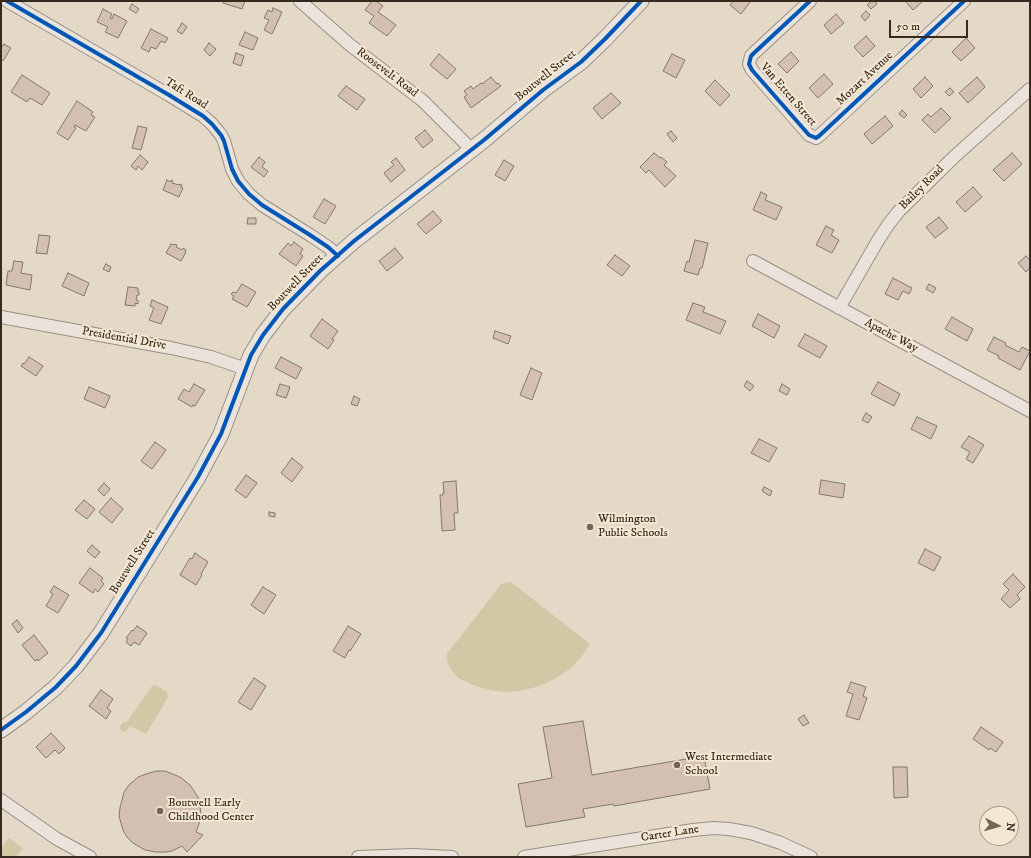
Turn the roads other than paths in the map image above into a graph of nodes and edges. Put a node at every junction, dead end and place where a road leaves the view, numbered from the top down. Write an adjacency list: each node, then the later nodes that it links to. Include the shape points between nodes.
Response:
1 (6, 1): 9 (street, Taft Road, via 200,113 221,136 232,169 249,194)
2 (300, 1): 8 (street, Roosevelt Road, via 350,45 423,101)
3 (641, 1): 8 (street, Boutwell Street, via 580,62)
4 (810, 1): 7 (street, Van Etten Street, via 754,52 750,66 809,135)
5 (964, 1): 7 (street, Mozart Avenue)
6 (1030, 89): 11 (street, Bailey Road, via 955,156 899,211 877,242)
7 (815, 138)
8 (471, 149): 9 (street, Boutwell Street)
9 (338, 256): 13 (street, Boutwell Street, via 283,309 256,345)
10 (753, 261): 11 (street, Apache Way)
11 (839, 308): 14 (street, Apache Way)
12 (1, 317): 13 (street, Presidential Drive, via 171,348 212,357)
13 (246, 369): 15 (street, Boutwell Street, via 212,452 101,633 56,687)
14 (1030, 411)
15 (1, 730)
16 (1, 800): 17 (street, via 57,839)
17 (90, 857)
18 (358, 857): 19 (street)
19 (452, 857)
20 (524, 857): 21 (street, Carter Lane, via 714,828 751,834 781,843)
21 (811, 857)

